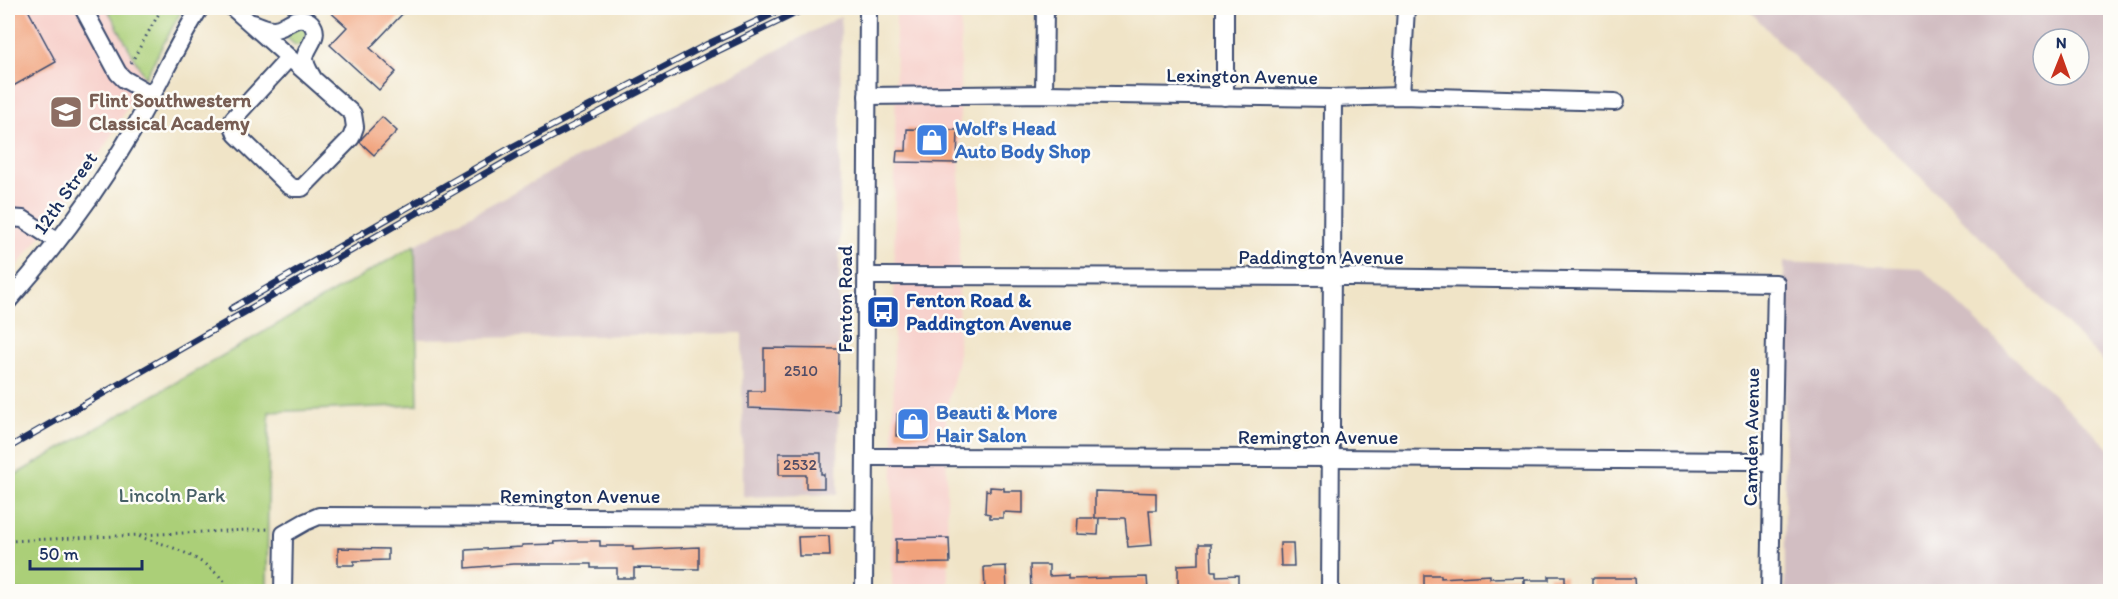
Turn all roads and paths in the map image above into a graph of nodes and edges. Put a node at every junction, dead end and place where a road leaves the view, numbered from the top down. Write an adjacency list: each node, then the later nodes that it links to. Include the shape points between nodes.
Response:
1 (83, 8): 14 (street, via 118,73)
2 (162, 8): 11 (path)
3 (200, 8): 14 (street, 12th Street)
4 (233, 8): 9 (street)
5 (868, 8): 15 (street, Fenton Road)
6 (1046, 8): 13 (street)
7 (1225, 8): 17 (street)
8 (1406, 8): 16 (street)
9 (249, 22): 10 (street); 12 (street, via 272,30 300,18 308,20 315,32 305,62)
10 (289, 58): 12 (street); 12 (street, via 233,119 232,126 294,188 302,188 351,138 355,127 352,114)
11 (129, 67)
12 (312, 77)
13 (1044, 94): 15 (street, Lexington Avenue); 17 (street, Lexington Avenue)
14 (152, 95): 21 (street, 12th Street, via 109,168)
15 (867, 96): 22 (street, Fenton Road)
16 (1401, 96): 18 (street, Lexington Avenue); 19 (street, Lexington Avenue)
17 (1225, 97): 18 (street, Lexington Avenue)
18 (1333, 98): 23 (street)
19 (1615, 102)
20 (8, 218): 21 (street, via 23,219)
21 (57, 241): 25 (street, 12th Street)
22 (867, 276): 23 (street, Paddington Avenue); 26 (street, Fenton Road)
23 (1331, 277): 24 (street, Paddington Avenue); 27 (street)
24 (1776, 283): 28 (street, Camden Avenue)
25 (8, 301)
26 (865, 457): 27 (street, Remington Avenue); 29 (street, Fenton Road)
27 (1330, 458): 28 (street, Remington Avenue); 36 (street)
28 (1771, 464): 37 (street, Camden Avenue)
29 (865, 518): 30 (street, Remington Avenue, via 319,516); 35 (street, Fenton Road)
30 (290, 530): 31 (path); 34 (street)
31 (135, 535): 32 (path); 33 (path, via 186,553 212,568)
32 (8, 541)
33 (233, 591)
34 (283, 591)
35 (864, 591)
36 (1330, 591)
37 (1770, 591)

